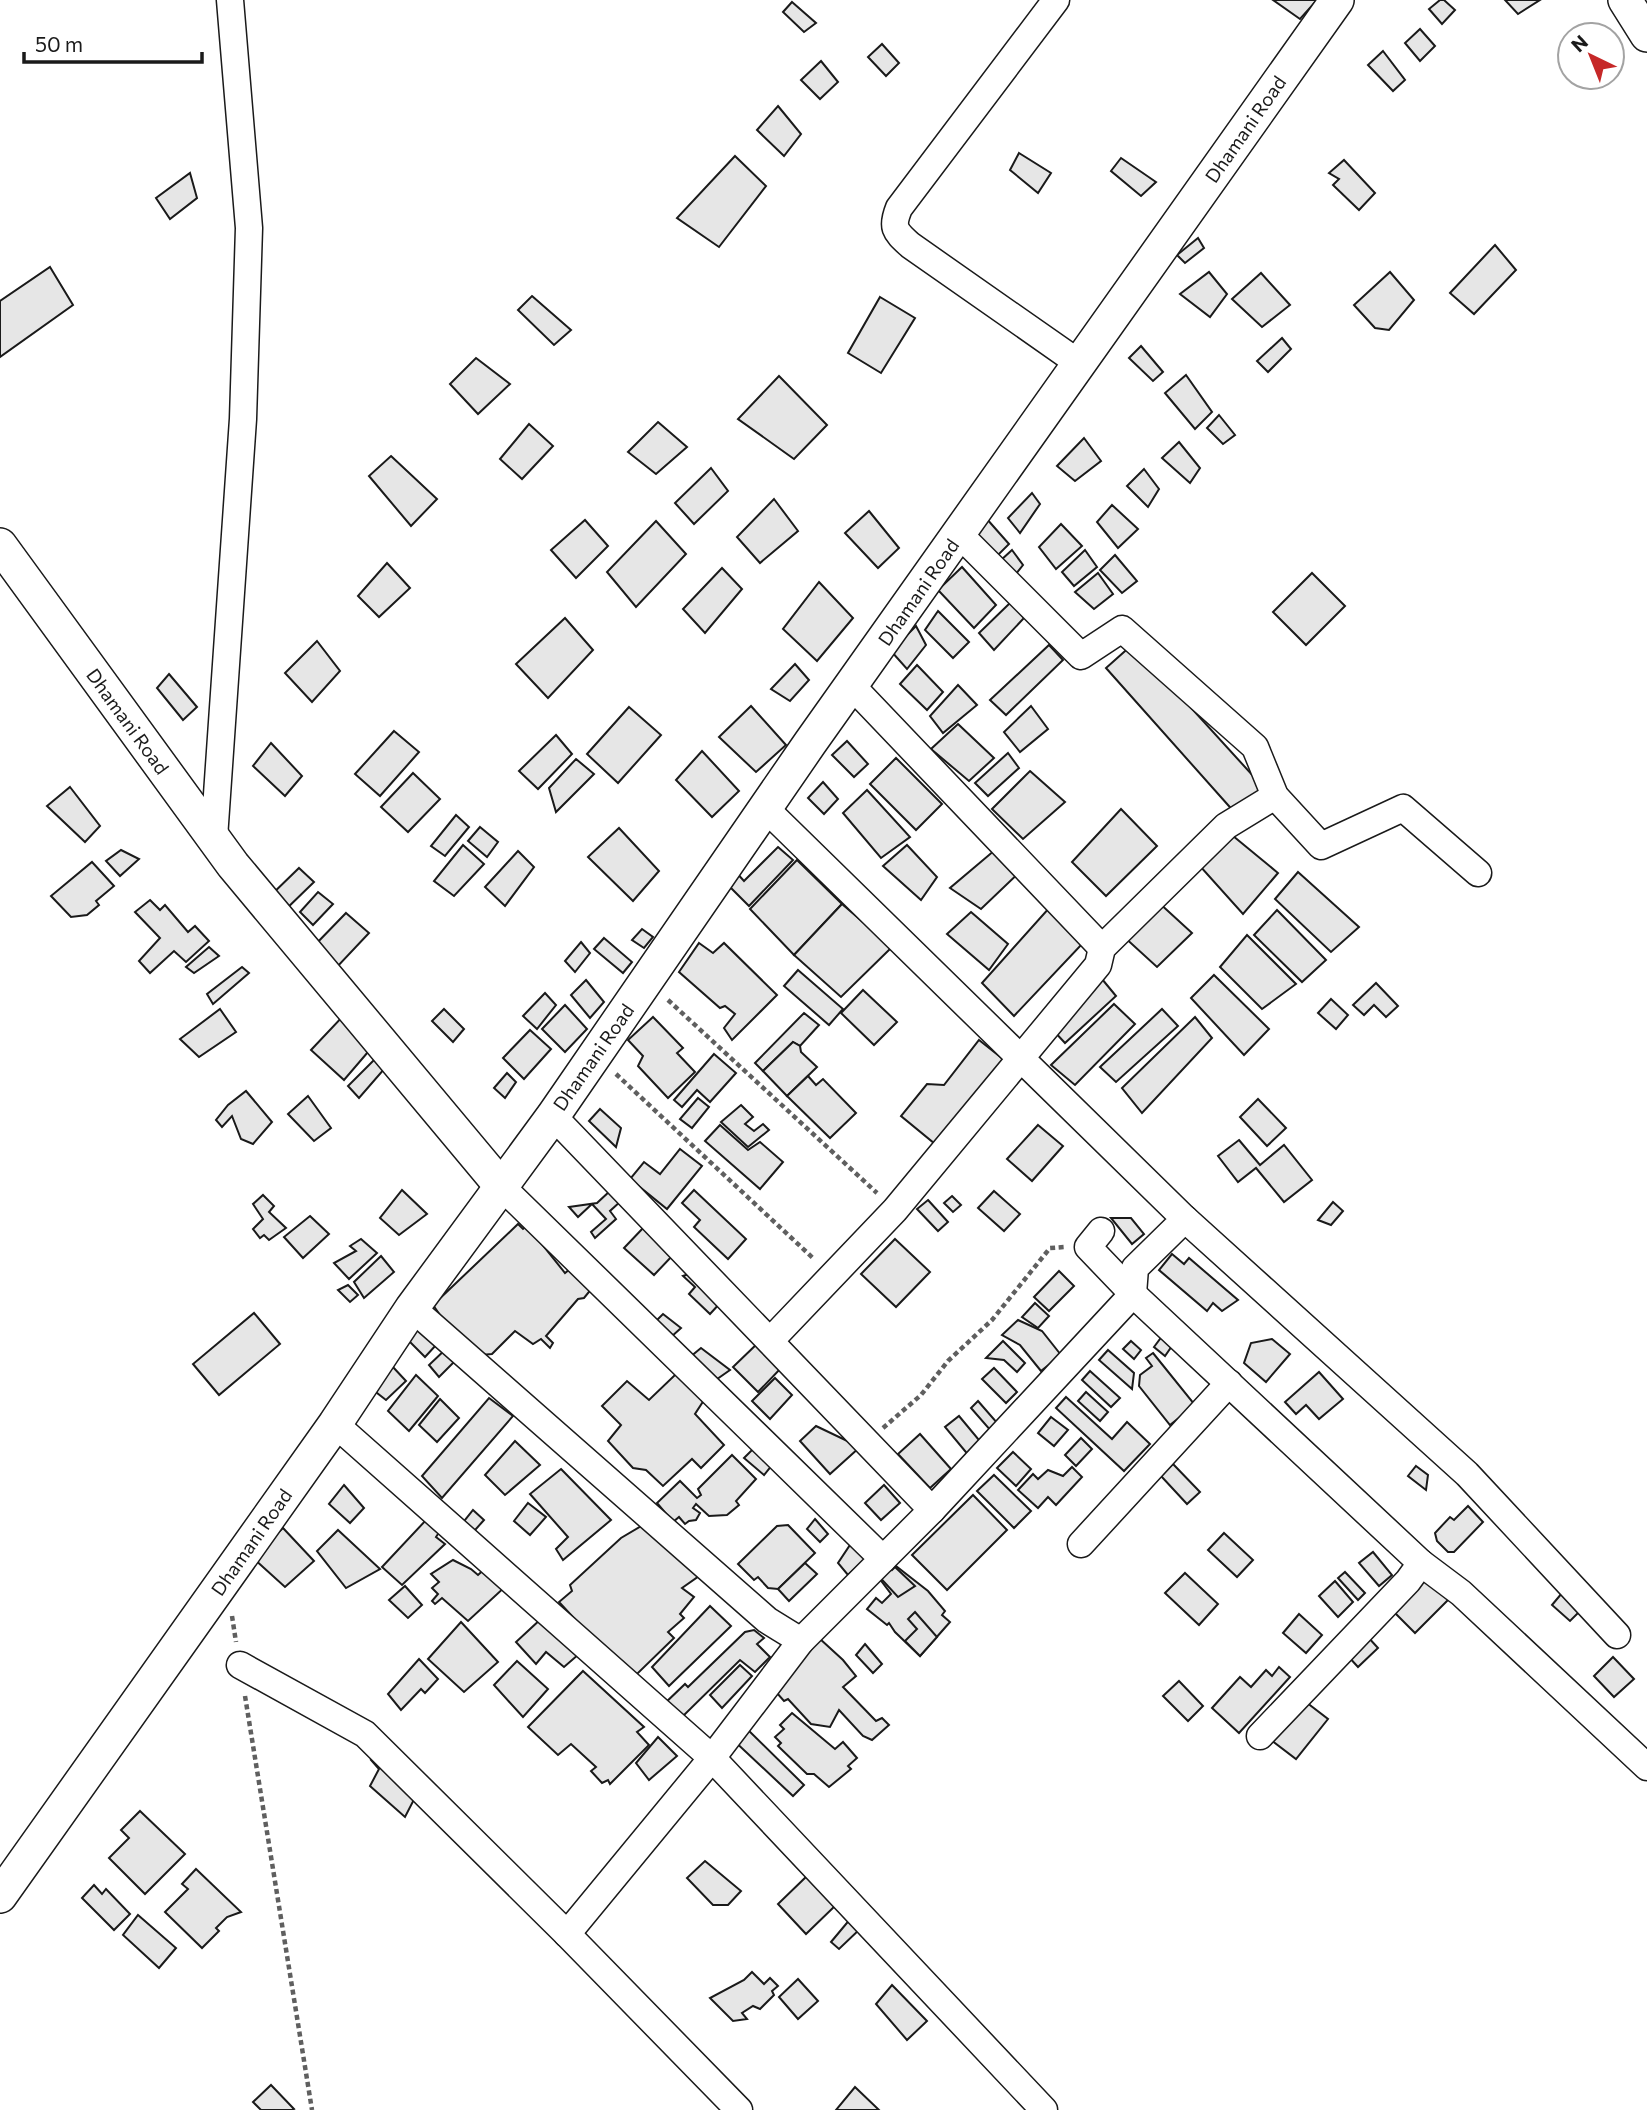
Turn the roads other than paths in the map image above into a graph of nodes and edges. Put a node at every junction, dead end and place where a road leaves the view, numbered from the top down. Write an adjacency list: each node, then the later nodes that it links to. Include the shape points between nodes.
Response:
1 (230, 0): 12 (street, via 249,228 243,419)
2 (1056, 0): 6 (street, via 899,208 894,221 896,232 910,245)
3 (1337, 0): 6 (main road, Dhamani Road)
4 (1625, 0): 5 (main road)
5 (1647, 35)
6 (1080, 363): 7 (main road, Dhamani Road)
7 (959, 534): 9 (main road, Dhamani Road); 10 (street, via 1081,656 1122,629 1255,747)
8 (0, 545): 12 (main road, Dhamani Road)
9 (851, 685): 11 (main road, Dhamani Road); 14 (street)
10 (1275, 796): 13 (street, via 1321,846 1403,808); 14 (street, via 1226,827)
11 (765, 808): 15 (street); 16 (main road, Dhamani Road)
12 (214, 838): 17 (main road, Dhamani Road)
13 (1478, 873)
14 (1102, 948): 15 (street, via 1098,965)
15 (1020, 1057): 18 (street); 22 (street, via 895,1210)
16 (553, 1116): 17 (main road, Dhamani Road); 22 (street)
17 (501, 1186): 21 (main road, Dhamani Road); 27 (street)
18 (1185, 1219): 20 (street, via 1135,1268); 29 (street, via 1467,1474)
19 (1095, 1239): 20 (street)
20 (1133, 1294): 23 (street); 25 (street)
21 (412, 1308): 24 (main road, Dhamani Road); 30 (street, via 767,1620)
22 (770, 1341): 25 (street)
23 (1229, 1383): 26 (street); 28 (street)
24 (335, 1424): 33 (street); 35 (main road, Dhamani Road)
25 (932, 1510): 27 (street)
26 (1080, 1544)
27 (883, 1559): 30 (street)
28 (1421, 1563): 32 (street); 34 (street, via 1461,1593)
29 (1617, 1635)
30 (801, 1641): 33 (street)
31 (240, 1665): 36 (street, via 365,1734)
32 (1260, 1736)
33 (712, 1758): 36 (street); 38 (street)
34 (1647, 1767)
35 (0, 1896)
36 (567, 1934): 37 (street)
37 (739, 2110)
38 (1044, 2110)

